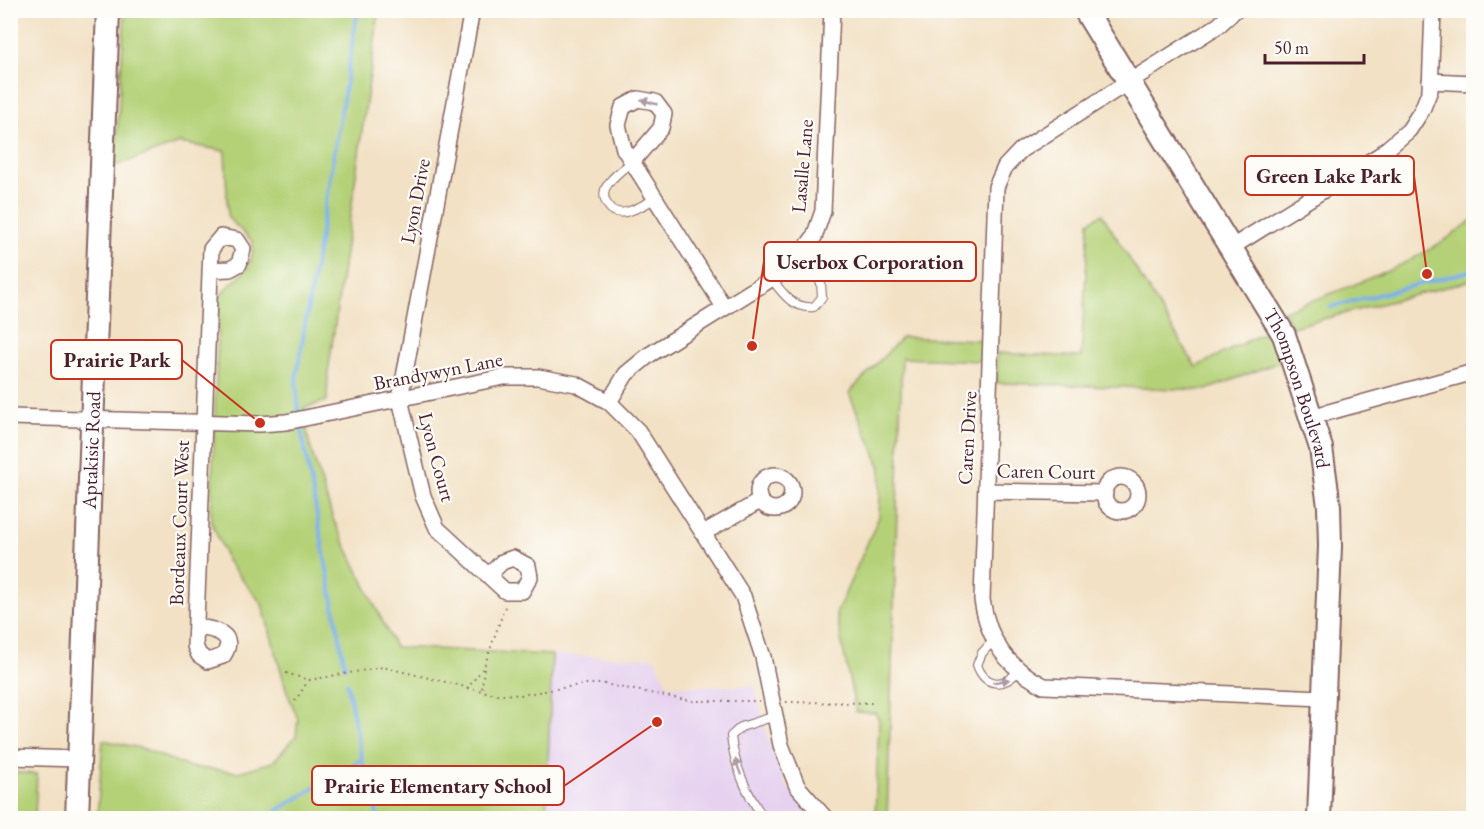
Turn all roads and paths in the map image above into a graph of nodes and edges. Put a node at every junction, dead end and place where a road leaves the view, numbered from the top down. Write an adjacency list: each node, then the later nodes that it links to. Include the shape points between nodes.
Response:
1 (108, 10): 21 (street, Aptakisic Road)
2 (472, 10): 18 (street, Lyon Drive)
3 (831, 10): 13 (street, Lasalle Lane, via 823,210 814,237)
4 (1085, 10): 7 (street, Thompson Boulevard)
5 (1235, 10): 7 (street, Caren Drive, via 1219,25)
6 (1433, 10): 8 (street)
7 (1130, 81): 12 (street, Thompson Boulevard); 24 (street, Caren Drive, via 1021,150 1005,167 996,187)
8 (1430, 81): 9 (street); 12 (street, via 1422,110 1409,130 1380,156)
9 (1473, 83)
10 (632, 162): 11 (street); 11 (lane, one-way to 11, via 608,182 604,192 607,204 624,213)
11 (655, 199): 16 (street)
12 (1232, 247): 22 (street, Thompson Boulevard, via 1284,335)
13 (802, 254): 15 (street, Lasalle Lane); 15 (lane, via 821,283 822,297 814,307 802,308 788,299)
14 (210, 270): 23 (street, Bordeaux Court West)
15 (771, 278): 16 (street, Lasalle Lane)
16 (724, 307): 19 (street, Lasalle Lane, via 626,374)
17 (1473, 372): 22 (street)
18 (400, 399): 19 (street, Brandywyn Lane, via 504,377 538,377 576,384); 23 (street, Brandywyn Lane, via 286,422); 28 (street, Lyon Court, via 429,512 437,528)
19 (609, 402): 27 (street, Brandywyn Lane, via 638,431)
20 (10, 417): 21 (street, Brandywyn Lane)
21 (92, 417): 23 (street, Brandywyn Lane); 43 (street, Aptakisic Road)
22 (1311, 417): 38 (street, Thompson Boulevard, via 1321,448 1329,506)
23 (204, 421): 30 (street, Bordeaux Court West)
24 (986, 491): 25 (street, Caren Court); 31 (street, Caren Drive, via 982,600)
25 (1105, 494)
26 (760, 501): 27 (street)
27 (705, 532): 41 (street, Brandywyn Lane, via 743,596 763,657)
28 (489, 575): 29 (street, Lyon Court); 29 (street, via 507,560 524,562 530,572 529,583 522,591)
29 (510, 592): 32 (path)
30 (197, 627)
31 (993, 641): 33 (street, Caren Drive); 33 (lane, one-way to 33, via 977,665 981,675 990,683 1003,684)
32 (484, 667): 36 (path); 37 (path)
33 (1018, 670): 38 (street, Caren Drive, via 1044,686)
34 (286, 673): 35 (path)
35 (309, 680): 36 (path, via 383,667); 39 (path)
36 (467, 689): 37 (path)
37 (485, 693): 41 (path, via 521,696 604,684 691,701)
38 (1324, 698): 47 (street, Thompson Boulevard)
39 (295, 701)
40 (876, 704): 41 (path)
41 (774, 709): 44 (street, Brandywyn Lane, via 781,746 797,786); 46 (lane, one-way to 41, via 751,800 732,750 731,736)
42 (10, 757): 43 (street)
43 (79, 759): 45 (street, Aptakisic Road)
44 (820, 817)
45 (76, 819)
46 (765, 819)
47 (1319, 819)

